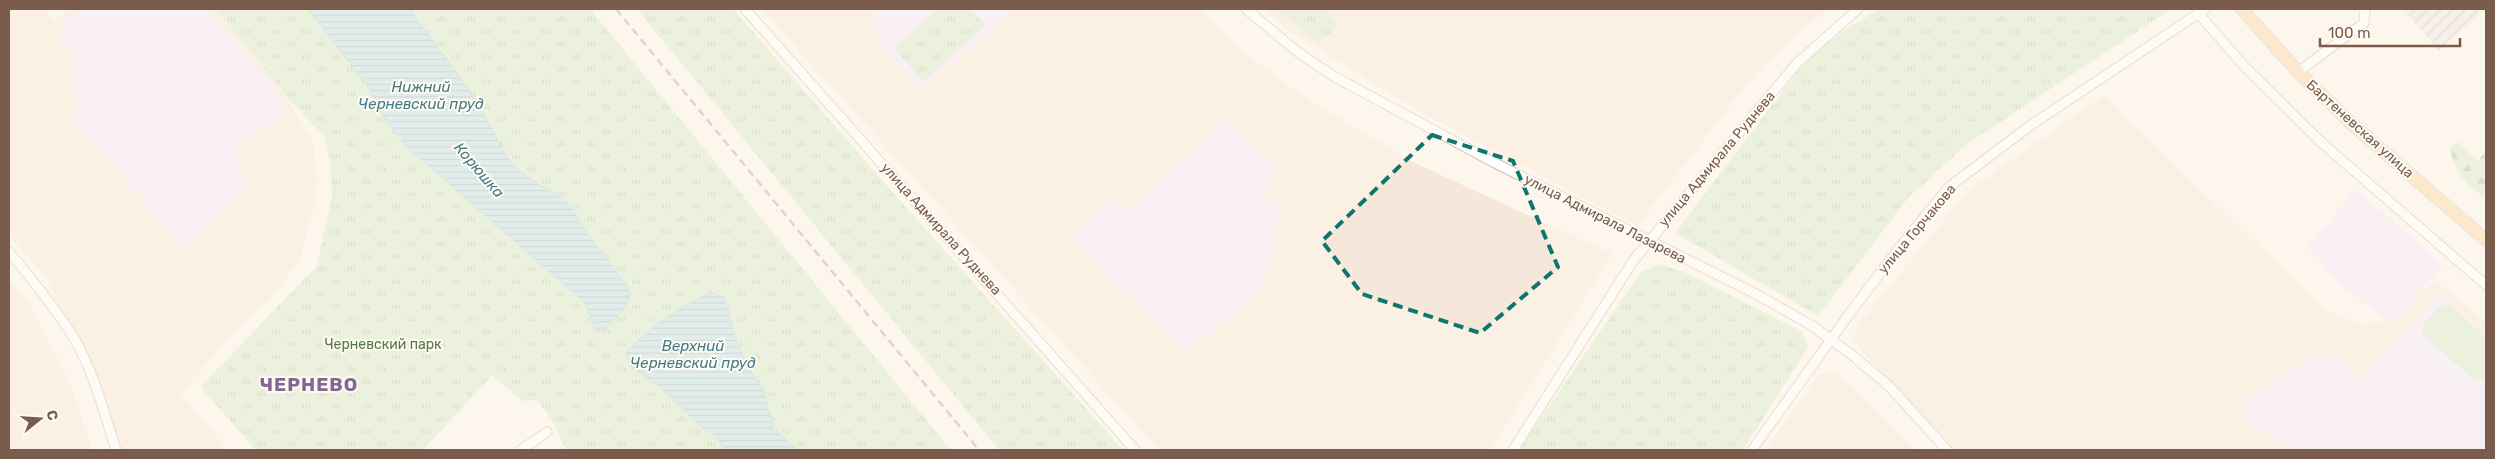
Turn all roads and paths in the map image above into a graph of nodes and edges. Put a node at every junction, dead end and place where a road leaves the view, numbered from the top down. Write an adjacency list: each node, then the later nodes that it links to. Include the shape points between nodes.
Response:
1 (745, 9): 16 (street, улица Адмирала Руднева)
2 (1246, 9): 9 (street, улица Адмирала Лазарева, via 1299,53 1335,77)
3 (1858, 9): 9 (street, улица Адмирала Руднева, via 1797,63)
4 (2242, 9): 7 (main road, Бартеневская улица)
5 (2366, 9): 7 (street, via 2364,23)
6 (2202, 11): 11 (street, via 2244,66 2322,143); 12 (street, улица Горчакова, via 2031,125 1949,187)
7 (2298, 72): 8 (main road, Бартеневская улица, via 2353,125)
8 (2486, 240)
9 (1649, 242): 12 (street, улица Адмирала Лазарева, via 1756,294); 17 (street, улица Адмирала Руднева, via 1633,261)
10 (9, 252): 14 (street, via 75,340 98,390)
11 (2486, 285)
12 (1831, 339): 18 (street, улица Горчакова); 19 (street, улица Адмирала Лазарева, via 1890,386)
13 (547, 432): 15 (street)
14 (116, 450)
15 (521, 450)
16 (1135, 450)
17 (1512, 450)
18 (1752, 450)
19 (1947, 450)

